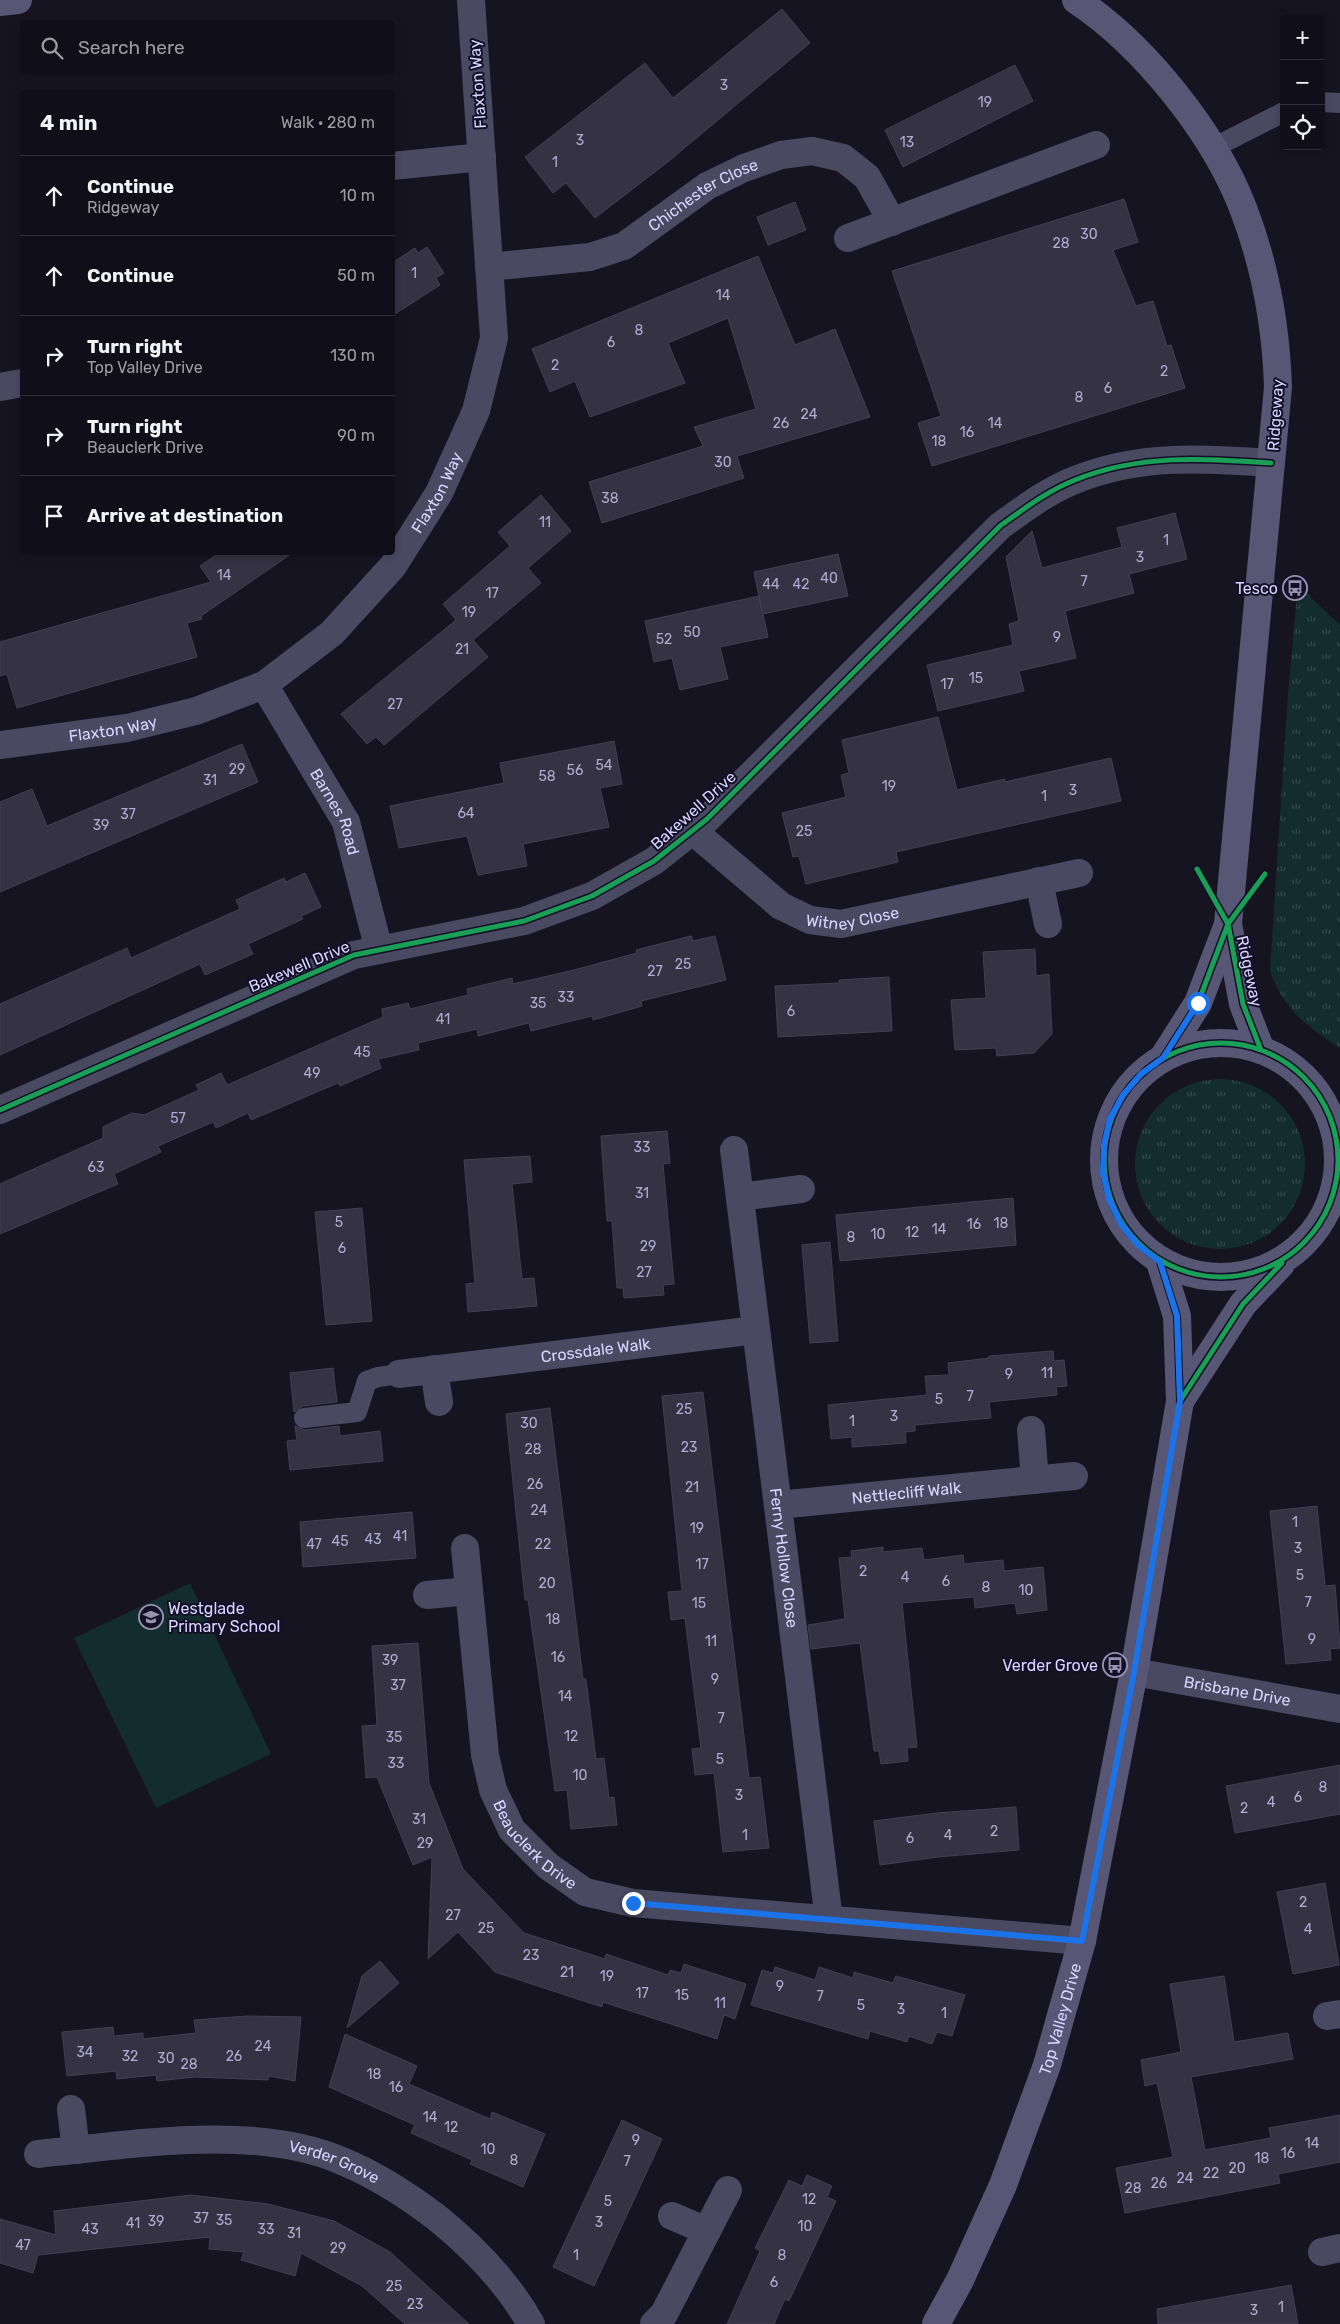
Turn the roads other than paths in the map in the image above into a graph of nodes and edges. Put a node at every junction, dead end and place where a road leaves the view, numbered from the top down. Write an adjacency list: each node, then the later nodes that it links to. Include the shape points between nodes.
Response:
1 (18, 0): 4 (street)
2 (471, 0): 10 (street, Flaxton Way)
3 (1076, 0): 9 (street, Ridgeway, via 1097,14 1157,71)
4 (0, 2)
5 (1325, 102): 6 (lane)
6 (1340, 104)
7 (1280, 114): 9 (lane)
8 (1096, 144): 12 (street)
9 (1213, 148): 17 (street, Ridgeway, via 1243,208 1262,267 1277,345 1278,387)
10 (482, 157): 11 (street); 14 (street, Flaxton Way)
11 (395, 166)
12 (892, 222): 13 (street); 14 (street, Chichester Close, via 867,177 842,158 812,151 781,156 744,168 707,186 624,246 590,257)
13 (848, 238)
14 (489, 268): 18 (street, Flaxton Way, via 494,338 476,410 439,493 393,566 332,633)
15 (20, 383): 16 (street)
16 (0, 387)
17 (1271, 463): 20 (street, Bakewell Drive, via 1207,458 1163,459 1121,466 1075,480 1042,496 1000,526); 24 (street, Ridgeway)
18 (264, 685): 19 (street, Flaxton Way, via 196,711 127,728); 25 (street, Barnes Road, via 346,822)
19 (0, 745)
20 (693, 831): 22 (street, Witney Close, via 781,906 810,920 841,924); 25 (street, Bakewell Drive, via 654,861 584,899 524,921)
21 (1079, 873): 22 (street, Witney Close)
22 (1039, 882): 23 (street)
23 (1048, 924)
24 (1228, 924): 26 (street, Ridgeway, via 1243,1004); 27 (street, Ridgeway, via 1198,1003)
25 (379, 950): 30 (street, Bakewell Drive, via 354,955)
26 (1261, 1050): 27 (street, via 1228,1043 1194,1045); 28 (street, via 1287,1063)
27 (1163, 1058): 36 (street, via 1141,1074 1123,1095 1110,1119 1104,1145 1103,1172 1109,1199 1121,1224 1138,1245)
28 (1310, 1083): 29 (street); 34 (street, via 1326,1108 1336,1136 1338,1166)
29 (1340, 1090)
30 (0, 1110)
31 (734, 1150): 33 (street, Ferny Hollow Close)
32 (801, 1189): 33 (street)
33 (740, 1197): 37 (street, Ferny Hollow Close)
34 (1330, 1214): 35 (street)
35 (1288, 1256): 36 (street, via 1258,1272 1225,1278 1192,1274); 40 (street, Top Valley Drive, via 1243,1304)
36 (1160, 1262): 40 (street, Top Valley Drive, via 1177,1316)
37 (756, 1330): 38 (street, Crossdale Walk); 46 (street, Ferny Hollow Close)
38 (434, 1369): 39 (street, Crossdale Walk); 41 (street)
39 (399, 1374): 42 (lane, via 367,1381 357,1412)
40 (1180, 1401): 50 (street, Top Valley Drive)
41 (438, 1402)
42 (304, 1418)
43 (1031, 1430): 45 (street)
44 (1074, 1476): 45 (street, Nettlecliff Walk)
45 (1035, 1480): 46 (street, Nettlecliff Walk)
46 (778, 1505): 52 (street, Ferny Hollow Close)
47 (465, 1548): 48 (street, Beauclerk Drive)
48 (469, 1591): 49 (street); 52 (street, Beauclerk Drive, via 485,1755 493,1790 512,1830 548,1866 585,1892 633,1903)
49 (428, 1595)
50 (1134, 1672): 51 (street, Brisbane Drive); 53 (street, Top Valley Drive)
51 (1340, 1709)
52 (829, 1920): 53 (street, Beauclerk Drive)
53 (1082, 1941): 62 (street, Top Valley Drive, via 1047,2065 1003,2185 960,2280)
54 (71, 2110): 55 (street)
55 (76, 2150): 56 (street, Verder Grove); 60 (street, Verder Grove, via 186,2140 237,2141 286,2145 341,2160 405,2193 456,2233 492,2270)
56 (38, 2154)
57 (728, 2190): 59 (street)
58 (672, 2216): 59 (street)
59 (707, 2231): 61 (street, via 664,2314)
60 (531, 2324)
61 (654, 2324)
62 (936, 2324)

